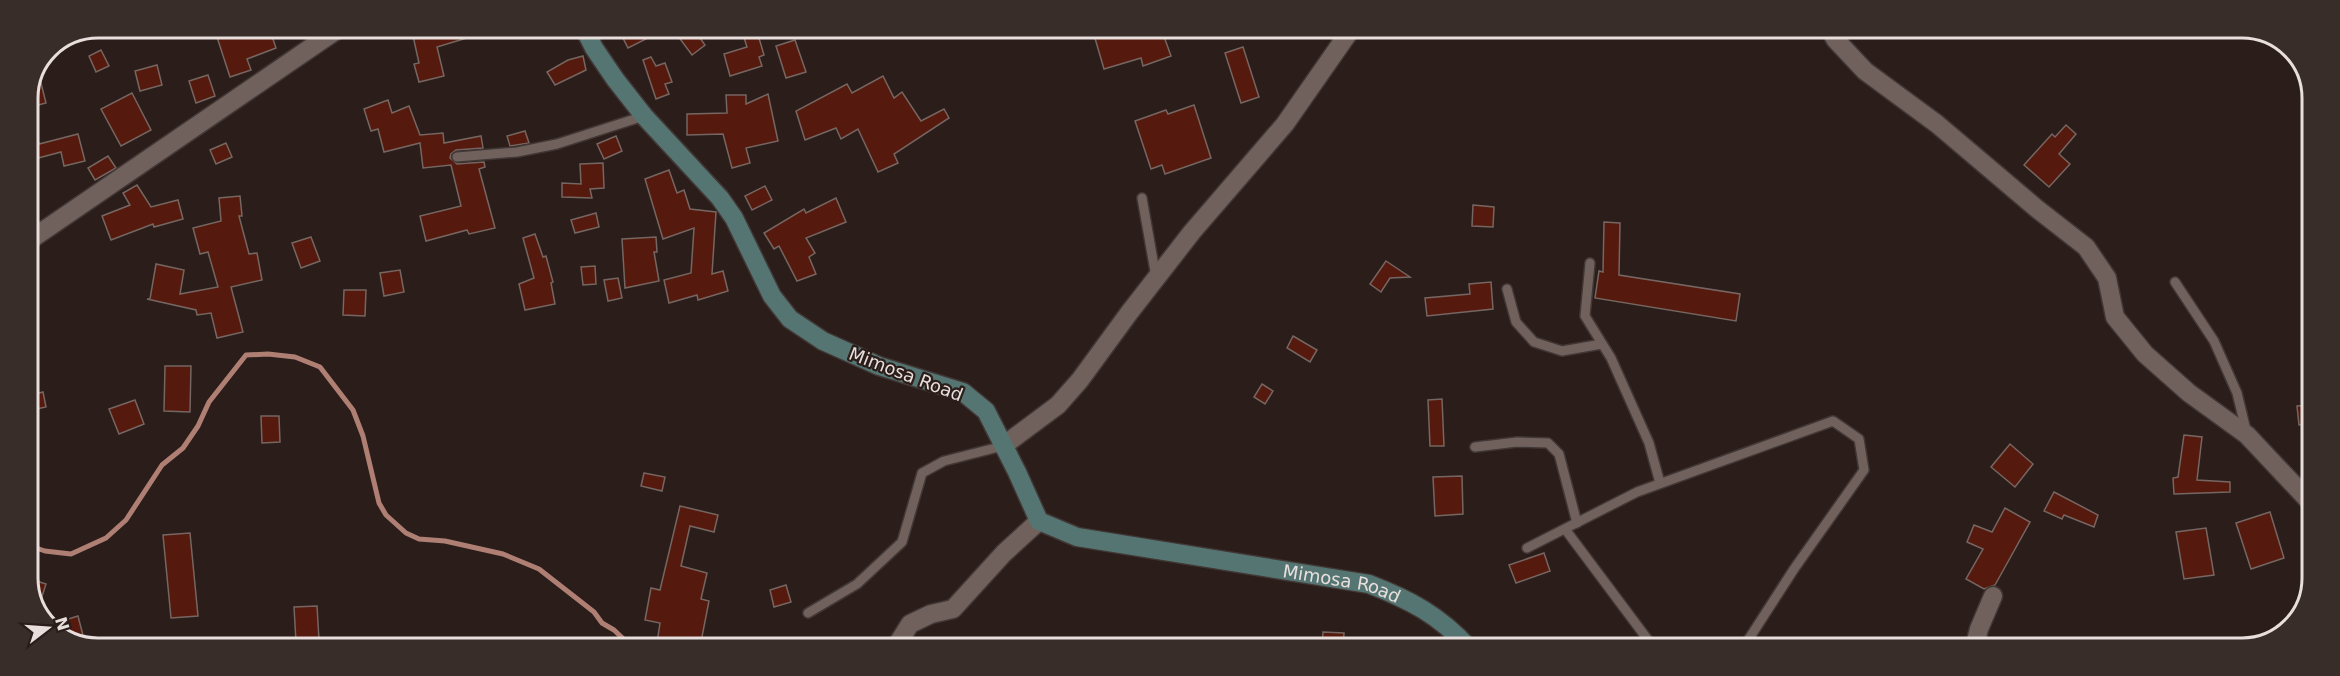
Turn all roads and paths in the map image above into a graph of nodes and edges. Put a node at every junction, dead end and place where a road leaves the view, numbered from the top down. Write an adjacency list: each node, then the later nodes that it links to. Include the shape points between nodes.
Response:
1 (326, 37): 8 (street)
2 (589, 37): 5 (street, Mimosa Road)
3 (1346, 37): 10 (street, via 1285,124)
4 (1834, 37): 14 (street, via 1865,71 1937,124 2086,247 2107,278 2115,317 2145,354 2189,393)
5 (644, 116): 6 (lane, via 557,144); 15 (street, Mimosa Road, via 720,198 772,296 790,319 823,341 879,366 963,392 986,411)
6 (457, 157)
7 (1142, 198): 10 (lane)
8 (37, 235)
9 (1590, 263): 13 (lane, via 1585,316)
10 (1156, 277): 15 (street, via 1058,405)
11 (2175, 282): 14 (lane, via 2214,341 2237,393)
12 (1508, 288): 13 (lane, via 1516,322 1534,342 1562,351)
13 (1602, 344): 17 (lane, via 1648,443)
14 (2247, 435): 18 (street)
15 (1003, 446): 19 (street, Mimosa Road); 24 (lane, via 944,461 922,473 902,542 857,584)
16 (1475, 447): 20 (lane, via 1548,442 1559,454)
17 (1660, 483): 20 (lane); 28 (lane, via 1833,421 1859,439 1864,470)
18 (2302, 493)
19 (1039, 521): 25 (street, via 953,609 910,624); 26 (street, Mimosa Road, via 1077,537 1369,584 1432,614)
20 (1577, 523): 21 (lane)
21 (1565, 529): 22 (lane); 27 (lane)
22 (1527, 548)
23 (1993, 596): 29 (street)
24 (808, 613)
25 (901, 638)
26 (1458, 638)
27 (1647, 638)
28 (1749, 638)
29 (1977, 638)

